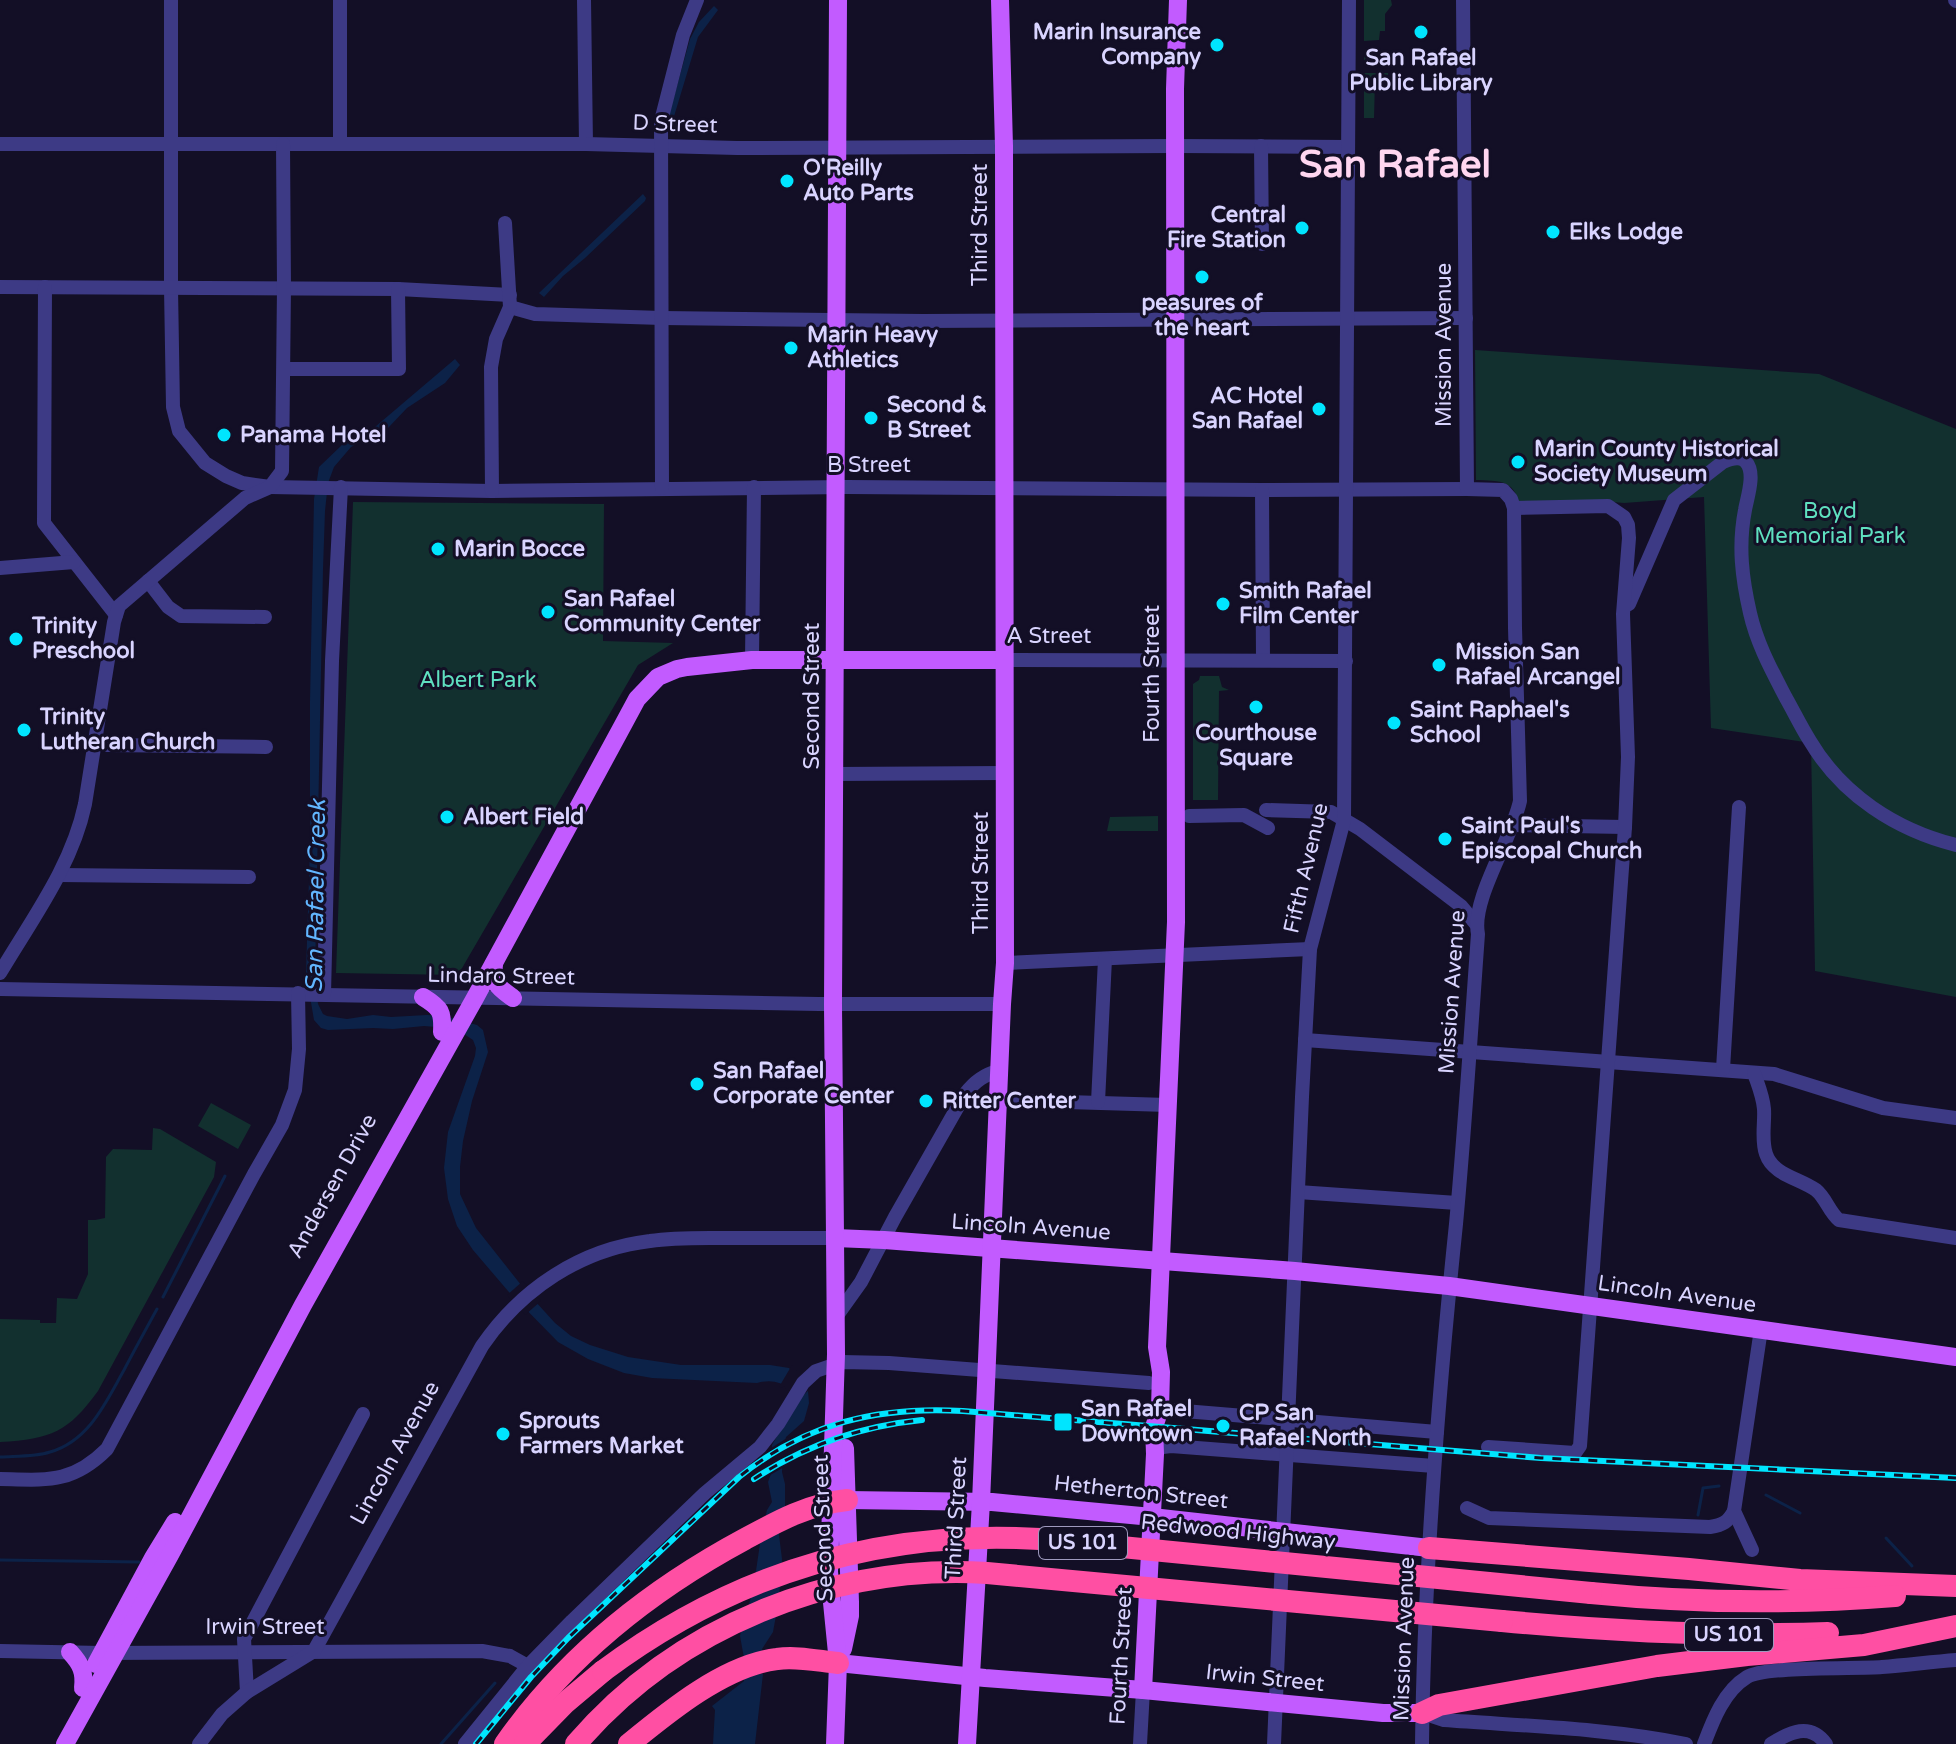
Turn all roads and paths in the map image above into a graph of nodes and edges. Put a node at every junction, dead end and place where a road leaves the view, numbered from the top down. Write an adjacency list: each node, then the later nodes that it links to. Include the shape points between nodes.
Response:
1 (171, 0): 11 (street, B Street)
2 (340, 0): 13 (street)
3 (584, 0): 14 (street)
4 (697, 0): 15 (street, via 664,106)
5 (838, 0): 20 (main road, Second Street)
6 (1000, 0): 16 (main road, Third Street)
7 (1178, 0): 17 (main road, Fourth Street)
8 (1349, 0): 19 (street, Fifth Avenue)
9 (1463, 0): 31 (street, Mission Avenue)
10 (0, 144): 11 (street, D Street)
11 (172, 144): 12 (street, D Street); 26 (street, B Street)
12 (283, 144): 13 (street, D Street); 25 (street)
13 (340, 144): 14 (street, D Street)
14 (586, 144): 15 (street, D Street)
15 (660, 146): 20 (street, D Street); 29 (street)
16 (1004, 146): 17 (street, D Street); 20 (street, D Street); 34 (main road, Third Street)
17 (1175, 146): 18 (street, D Street); 33 (main road, Fourth Street)
18 (1261, 146): 19 (street, D Street); 22 (street)
19 (1348, 147): 30 (street, Fifth Avenue)
20 (838, 148): 32 (main road, Second Street)
21 (505, 223): 28 (street)
22 (1262, 244)
23 (0, 287): 24 (street)
24 (45, 287): 26 (street); 48 (street, via 44,523)
25 (284, 287): 26 (street); 27 (street); 35 (street)
26 (171, 288): 36 (street, B Street, via 171,381 179,431 205,463 226,476)
27 (398, 289): 28 (street); 35 (street, via 399,369)
28 (510, 301): 29 (street, via 535,314); 46 (street, via 491,367)
29 (662, 318): 32 (street); 40 (street)
30 (1348, 318): 31 (street); 33 (street); 45 (street, Fifth Avenue)
31 (1466, 318): 42 (street, Mission Avenue)
32 (836, 319): 34 (street); 39 (main road, Second Street)
33 (1175, 319): 34 (street); 43 (main road, Fourth Street)
34 (1005, 320): 41 (main road, Third Street)
35 (284, 369): 36 (street, via 282,471)
36 (270, 487): 37 (street, B Street); 50 (street, via 245,498)
37 (341, 487): 46 (street, B Street); 84 (street)
38 (754, 487): 39 (street, B Street); 40 (street, B Street); 55 (street)
39 (837, 487): 41 (street, B Street); 54 (main road, Second Street)
40 (662, 488): 46 (street, B Street)
41 (1005, 489): 43 (street, B Street); 56 (main road, Third Street)
42 (1467, 489): 45 (street, B Street); 47 (street, via 1503,490)
43 (1176, 490): 44 (street, B Street); 57 (main road, Fourth Street)
44 (1262, 490): 45 (street, B Street); 58 (street)
45 (1347, 490): 59 (street, Fifth Avenue)
46 (492, 491)
47 (1514, 508): 51 (street, via 1608,506 1624,517 1629,538); 69 (street, Mission Avenue, via 1520,801)
48 (74, 562): 49 (street); 52 (street)
49 (0, 568)
50 (148, 581): 52 (street, via 122,602); 53 (street, via 181,616)
51 (1623, 614): 70 (street); 72 (street, via 1674,500 1723,462 1746,462 1750,480 1740,553 1750,615 1791,707 1825,762 1864,800 1908,829)
52 (116, 615): 61 (street)
53 (265, 617)
54 (835, 659): 55 (main road, A Street); 56 (main road, A Street); 64 (main road, Second Street)
55 (752, 660): 60 (main road, A Street, via 708,655 675,659)
56 (1004, 660): 57 (street, A Street); 63 (main road, Third Street)
57 (1176, 660): 58 (street, A Street); 77 (main road, Fourth Street)
58 (1263, 660): 59 (street, A Street)
59 (1346, 661): 68 (street, Fifth Avenue)
60 (666, 667): 80 (main road, Andersen Drive, via 637,699); 89 (main road, Andersen Drive, via 640,678 630,691)
61 (95, 743): 62 (street); 73 (street, via 83,816)
62 (266, 747)
63 (1004, 773): 64 (street); 79 (main road, Third Street)
64 (835, 774): 87 (main road, Second Street)
65 (1739, 807): 94 (street)
66 (1266, 810): 68 (street, via 1331,812)
67 (1189, 816): 71 (street, via 1244,815)
68 (1344, 820): 75 (street, via 1461,906); 76 (street, Fifth Avenue)
69 (1513, 825): 70 (street); 75 (street, Mission Avenue)
70 (1625, 827): 93 (street)
71 (1268, 828)
72 (1956, 845)
73 (59, 875): 74 (street); 81 (street)
74 (249, 877)
75 (1476, 924): 91 (street, Mission Avenue)
76 (1310, 949): 77 (street); 90 (street, Fifth Avenue)
77 (1175, 955): 78 (street); 99 (main road, Fourth Street)
78 (1105, 959): 79 (street); 98 (street)
79 (1005, 963): 88 (main road, Third Street)
80 (494, 964): 86 (main road, via 495,981); 89 (main road, Andersen Drive)
81 (0, 973)
82 (0, 989): 83 (street, Lindaro Street)
83 (301, 994): 84 (street, Lindaro Street); 126 (street, via 295,1090 282,1125 107,1449 77,1473 47,1480)
84 (322, 994): 85 (street, Lindaro Street)
85 (423, 997): 89 (main road)
86 (513, 998): 87 (street, Lindaro Street); 89 (street, Lindaro Street)
87 (833, 1004): 88 (street, Lindaro Street); 103 (main road, Second Street)
88 (1002, 1004): 95 (main road, Third Street)
89 (456, 1012): 92 (main road, Andersen Drive); 92 (main road, Andersen Drive)
90 (1305, 1040): 91 (street); 101 (street, Fifth Avenue)
91 (1469, 1050): 93 (street); 102 (street, Mission Avenue)
92 (436, 1055): 141 (main road, Andersen Drive)
93 (1607, 1061): 94 (street); 110 (street)
94 (1723, 1069): 96 (street)
95 (1000, 1070): 97 (main road, Third Street); 105 (street, via 975,1081 965,1094)
96 (1754, 1073): 100 (street, via 1774,1074 1883,1108); 104 (street, via 1762,1096 1765,1152 1772,1165 1819,1193 1834,1216)
97 (998, 1100): 98 (street); 106 (main road, Third Street)
98 (1098, 1102): 99 (street)
99 (1168, 1105): 107 (main road, Fourth Street)
100 (1956, 1118)
101 (1298, 1192): 102 (street); 108 (street, Fifth Avenue)
102 (1457, 1203): 109 (street, Mission Avenue)
103 (835, 1238): 105 (main road, Lincoln Avenue); 111 (main road, Second Street); 139 (street, Lincoln Avenue, via 641,1242 587,1258 537,1286 492,1331 473,1361)
104 (1956, 1238)
105 (884, 1240): 106 (main road, Lincoln Avenue); 111 (street)
106 (992, 1248): 107 (main road, Lincoln Avenue); 116 (main road, Third Street)
107 (1161, 1261): 108 (main road, Lincoln Avenue); 113 (main road, Fourth Street)
108 (1295, 1271): 109 (main road, Lincoln Avenue); 120 (street, Fifth Avenue)
109 (1449, 1286): 110 (main road, Lincoln Avenue); 121 (street, Mission Avenue)
110 (1591, 1306): 112 (main road, Lincoln Avenue); 122 (street, via 1580,1446 1575,1453)
111 (836, 1317): 115 (main road, Second Street)
112 (1761, 1329): 114 (main road, Lincoln Avenue); 130 (street)
113 (1157, 1347): 117 (main road, Fourth Street); 119 (main road, Fourth Street)
114 (1956, 1357)
115 (836, 1363): 116 (street); 127 (main road, Second Street, via 835,1391 845,1421); 144 (street, via 808,1378 755,1452 699,1499)
116 (987, 1370): 117 (street); 128 (main road, Third Street)
117 (1149, 1383): 119 (main road, Fourth Street, via 1148,1413)
118 (363, 1414): 138 (street, via 249,1629)
119 (1157, 1418): 120 (street); 123 (main road, Fourth Street)
120 (1288, 1420): 121 (street); 124 (street, Fifth Avenue)
121 (1437, 1432): 125 (street, Mission Avenue)
122 (1488, 1447)
123 (1155, 1448): 124 (street); 131 (main road, Fourth Street)
124 (1287, 1454): 125 (street); 132 (street, Fifth Avenue)
125 (1434, 1466): 133 (street, Mission Avenue)
126 (0, 1479)
127 (840, 1501): 128 (main road, Hetherton Street); 143 (main road, Second Street, via 850,1616); 155 (highway, via 791,1515 675,1580 613,1628 552,1686)
128 (981, 1502): 131 (main road, Hetherton Street); 145 (main road, Third Street)
129 (1467, 1508): 130 (street, via 1489,1518 1710,1527 1721,1526)
130 (1734, 1511): 134 (street)
131 (1152, 1517): 132 (main road, Hetherton Street); 147 (main road, Fourth Street)
132 (1283, 1531): 133 (main road, Hetherton Street); 149 (street, Fifth Avenue)
133 (1429, 1548): 135 (highway); 150 (street, Mission Avenue)
134 (1752, 1550)
135 (1956, 1589): 156 (highway, Redwood Highway / US 101, bridge, via 1846,1600 1667,1599 1040,1539 950,1538 821,1560 683,1618 603,1671)
136 (1956, 1625): 150 (highway, via 1864,1645 1644,1668 1439,1705); 157 (highway, US 101, bridge, via 1753,1635 1617,1631 947,1571 812,1593 727,1626 648,1675)
137 (0, 1651): 140 (street, Irwin Street)
138 (244, 1651): 139 (street, Irwin Street); 141 (street, Irwin Street); 148 (street)
139 (314, 1651): 144 (street, Irwin Street, via 482,1651); 148 (street)
140 (70, 1652): 141 (street, Irwin Street); 146 (main road, via 82,1668)
141 (109, 1653): 146 (main road, Andersen Drive); 152 (main road, Andersen Drive)
142 (1956, 1660): 165 (street, via 1755,1674 1731,1691)
143 (838, 1663): 145 (main road, Irwin Street); 158 (highway, via 788,1658 743,1668); 159 (main road, Second Street)
144 (528, 1666): 154 (street)
145 (970, 1676): 147 (main road, Irwin Street); 160 (main road, Third Street)
146 (83, 1688): 151 (main road, Andersen Drive)
147 (1143, 1690): 149 (main road, Irwin Street); 161 (street, Fourth Street)
148 (247, 1692): 153 (street)
149 (1276, 1703): 150 (main road, Irwin Street); 162 (street, Fifth Avenue)
150 (1422, 1713): 163 (street, Mission Avenue); 164 (street, Irwin Street, via 1444,1720)
151 (53, 1744)
152 (65, 1744)
153 (199, 1744)
154 (465, 1744)
155 (505, 1744)
156 (525, 1744)
157 (576, 1744)
158 (629, 1744)
159 (835, 1744)
160 (967, 1744)
161 (1140, 1744)
162 (1274, 1744)
163 (1422, 1744)
164 (1686, 1744)
165 (1704, 1744)
166 (1771, 1744): 167 (street, via 1808,1730)
167 (1826, 1744)

